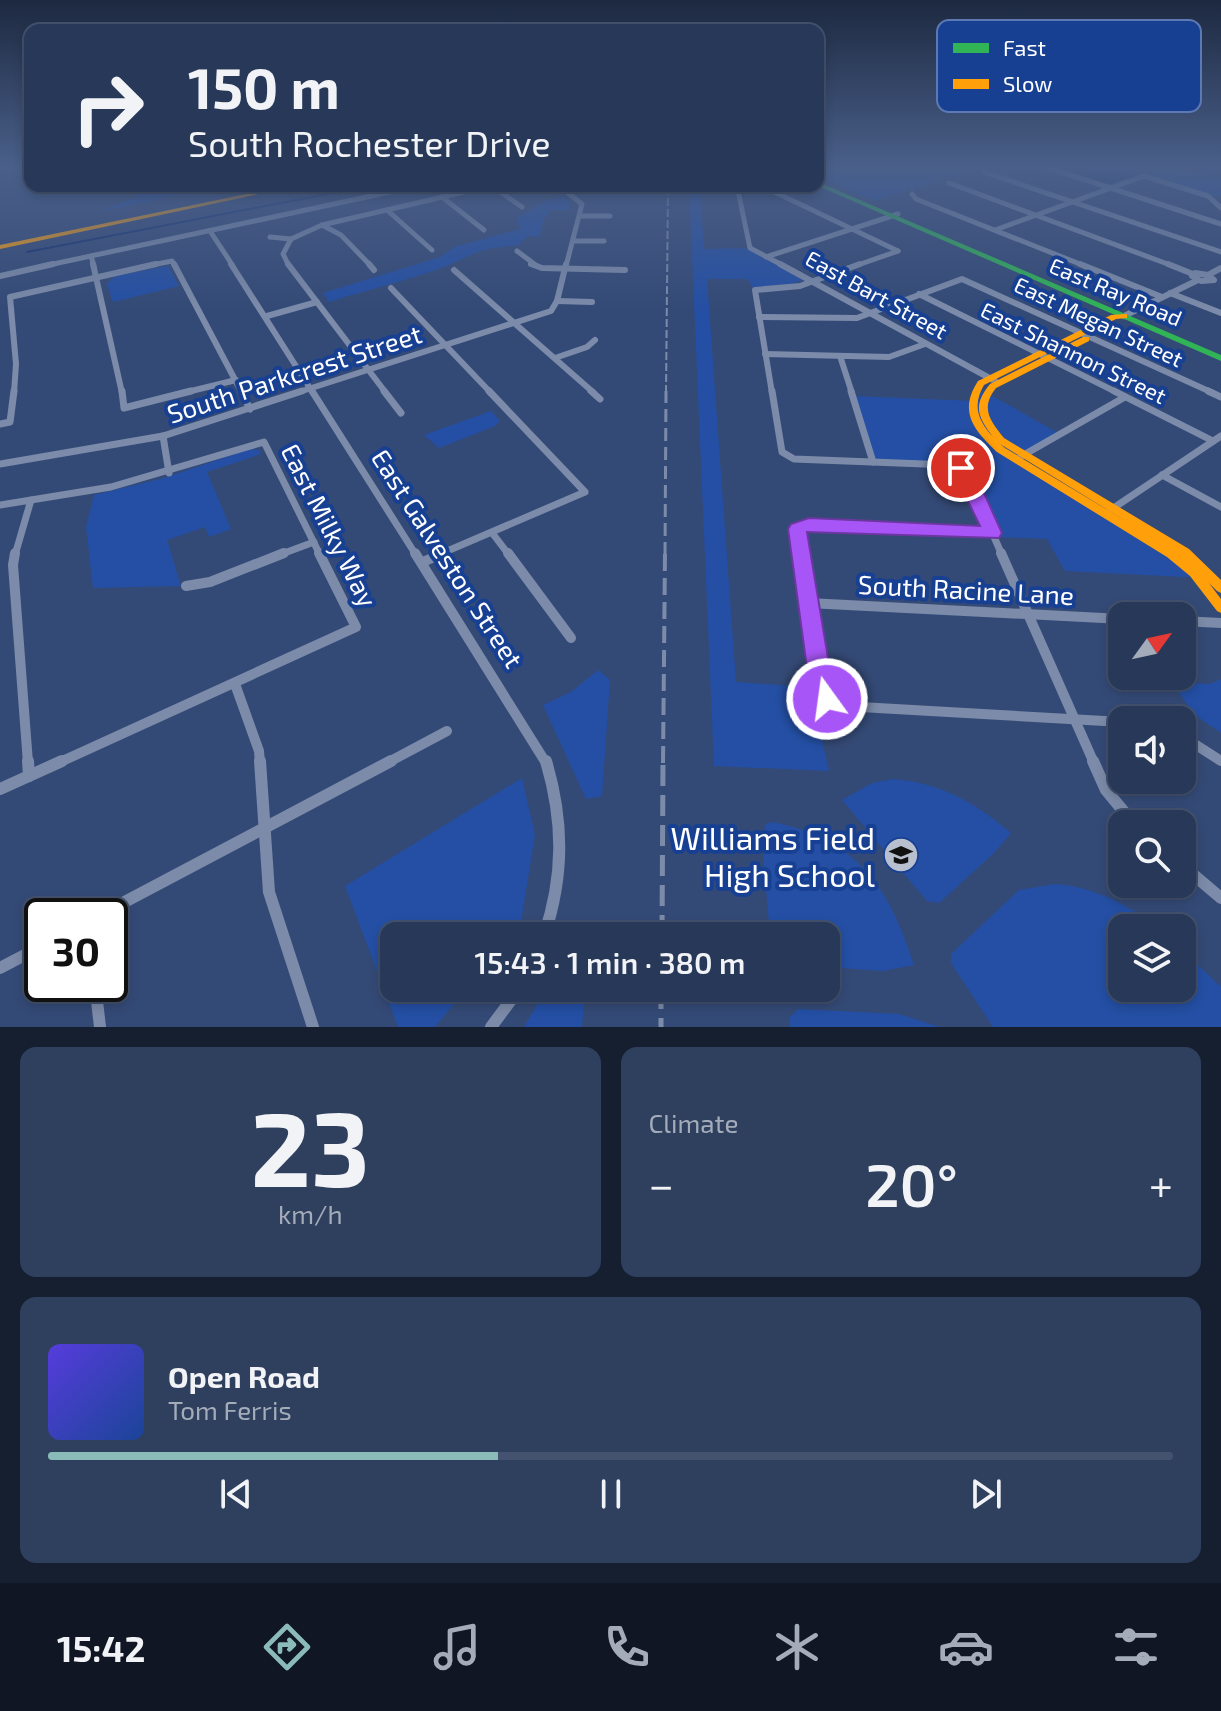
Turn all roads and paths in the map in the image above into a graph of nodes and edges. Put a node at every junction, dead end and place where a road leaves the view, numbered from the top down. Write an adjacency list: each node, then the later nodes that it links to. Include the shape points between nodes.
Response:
1 (122, 214): 25 (main road)
2 (159, 214): 29 (main road)
3 (289, 214): 23 (street)
4 (370, 214): 19 (street)
5 (391, 214): 30 (street)
6 (464, 214): 21 (street)
7 (742, 214): 34 (street, East Bart Street, via 747,245)
8 (823, 214): 20 (street)
9 (954, 214): 22 (street)
10 (1033, 214): 15 (street)
11 (1039, 214): 15 (street)
12 (1111, 214): 32 (street)
13 (1190, 214): 18 (street)
14 (894, 215): 20 (street); 53 (main road, East Ray Road)
15 (1036, 215): 22 (street); 42 (street)
16 (581, 216): 17 (street); 27 (street)
17 (610, 216)
18 (1221, 224)
19 (322, 225): 26 (street); 37 (street, via 341,235)
20 (854, 228): 34 (street); 43 (street, via 898,251)
21 (484, 230)
22 (994, 230): 47 (street)
23 (210, 231): 33 (street); 54 (street, East Galveston Street)
24 (270, 237): 26 (street)
25 (0, 238)
26 (291, 239): 49 (street, via 285,261)
27 (574, 241): 28 (street); 36 (street)
28 (604, 241)
29 (0, 248)
30 (432, 250)
31 (517, 251): 36 (street, via 532,265)
32 (1221, 252)
33 (91, 256): 40 (street); 41 (street)
34 (766, 257): 43 (street, East Bart Street)
35 (1221, 268): 42 (street, via 1208,275 1213,281)
36 (566, 269): 39 (street); 48 (street)
37 (374, 270)
38 (454, 270): 56 (street)
39 (625, 270)
40 (0, 276)
41 (96, 277): 68 (street, via 172,261); 68 (street, via 118,355 124,408); 76 (street, via 10,297 16,364 10,422)
42 (1196, 277): 45 (street)
43 (812, 282): 52 (street, East Bart Street); 55 (street, via 756,289)
44 (391, 288): 60 (street)
45 (1170, 293): 47 (street); 51 (street)
46 (919, 294): 52 (street); 57 (street, East Megan Street, via 962,279); 64 (street, East Shannon Street)
47 (1162, 297): 53 (street)
48 (557, 301): 50 (street); 56 (street, South Parkcrest Street, via 551,311)
49 (317, 302): 54 (street); 67 (street)
50 (592, 302)
51 (1221, 313)
52 (870, 314): 55 (street, via 850,319); 59 (street, East Bart Street)
53 (1128, 314): 57 (main road); 61 (main road, East Ray Road); 66 (main road, East Ray Road)
54 (267, 316): 70 (street, East Galveston Street)
55 (759, 317): 62 (street)
56 (516, 324): 60 (street, South Parkcrest Street); 65 (street)
57 (1086, 335): 64 (main road); 72 (street, East Megan Street)
58 (595, 340): 65 (street)
59 (925, 344): 63 (street, via 891,357); 69 (street, East Bart Street)
60 (445, 346): 67 (street, South Parkcrest Street); 89 (street, via 585,492)
61 (1221, 350)
62 (765, 354): 63 (street); 80 (street, via 782,450 788,457)
63 (840, 356): 80 (street)
64 (1044, 357): 69 (main road); 71 (street, East Shannon Street)
65 (555, 358): 73 (street)
66 (1221, 358)
67 (370, 370): 70 (street, South Parkcrest Street); 75 (street)
68 (236, 380): 74 (street)
69 (994, 381): 79 (main road, via 982,400 982,414)
70 (313, 389): 74 (street, South Parkcrest Street); 91 (street, East Galveston Street)
71 (1125, 397): 78 (street, East Shannon Street); 79 (street)
72 (1221, 397)
73 (600, 399)
74 (250, 409): 77 (street, South Parkcrest Street)
75 (401, 413)
76 (0, 424)
77 (163, 436): 81 (street, South Parkcrest Street); 82 (street)
78 (1217, 438): 83 (street)
79 (1019, 458): 87 (main road)
80 (873, 462): 88 (street, via 960,468)
81 (0, 464)
82 (169, 473): 84 (street); 90 (street, East Milky Way, via 264,442)
83 (1162, 475): 86 (street); 87 (street)
84 (31, 500): 85 (street); 107 (street, via 13,565)
85 (0, 505)
86 (1221, 507)
87 (1110, 511): 93 (main road, via 1185,552); 95 (main road, via 1184,563)
88 (993, 533): 94 (street, via 799,528); 96 (street)
89 (493, 534): 91 (street); 100 (street)
90 (314, 542): 92 (street, via 210,582); 101 (street, East Milky Way, via 356,627)
91 (423, 562): 114 (street, East Galveston Street, via 545,758 563,827)
92 (186, 586)
93 (1221, 588)
94 (808, 603): 96 (street, South Racine Lane); 102 (street, via 822,690 830,701 843,706)
95 (1221, 608)
96 (1029, 614): 97 (street, South Racine Lane); 102 (street)
97 (1108, 618)
98 (1196, 622): 99 (street)
99 (1221, 623)
100 (571, 638)
101 (235, 684): 107 (street); 110 (street, via 259,751)
102 (1075, 719): 103 (street); 109 (street, via 1108,794)
103 (1108, 721)
104 (447, 731): 110 (street)
105 (1196, 745): 106 (street)
106 (1221, 761)
107 (29, 776): 108 (street)
108 (0, 789)
109 (1122, 810)
110 (265, 827): 113 (street); 120 (street, via 269,892)
111 (1196, 877): 112 (street)
112 (1221, 898)
113 (128, 900)
114 (549, 922)
115 (24, 955): 116 (street)
116 (0, 968)
117 (97, 1002): 119 (street)
118 (510, 1002): 121 (street)
119 (100, 1027)
120 (313, 1027)
121 (491, 1027)

